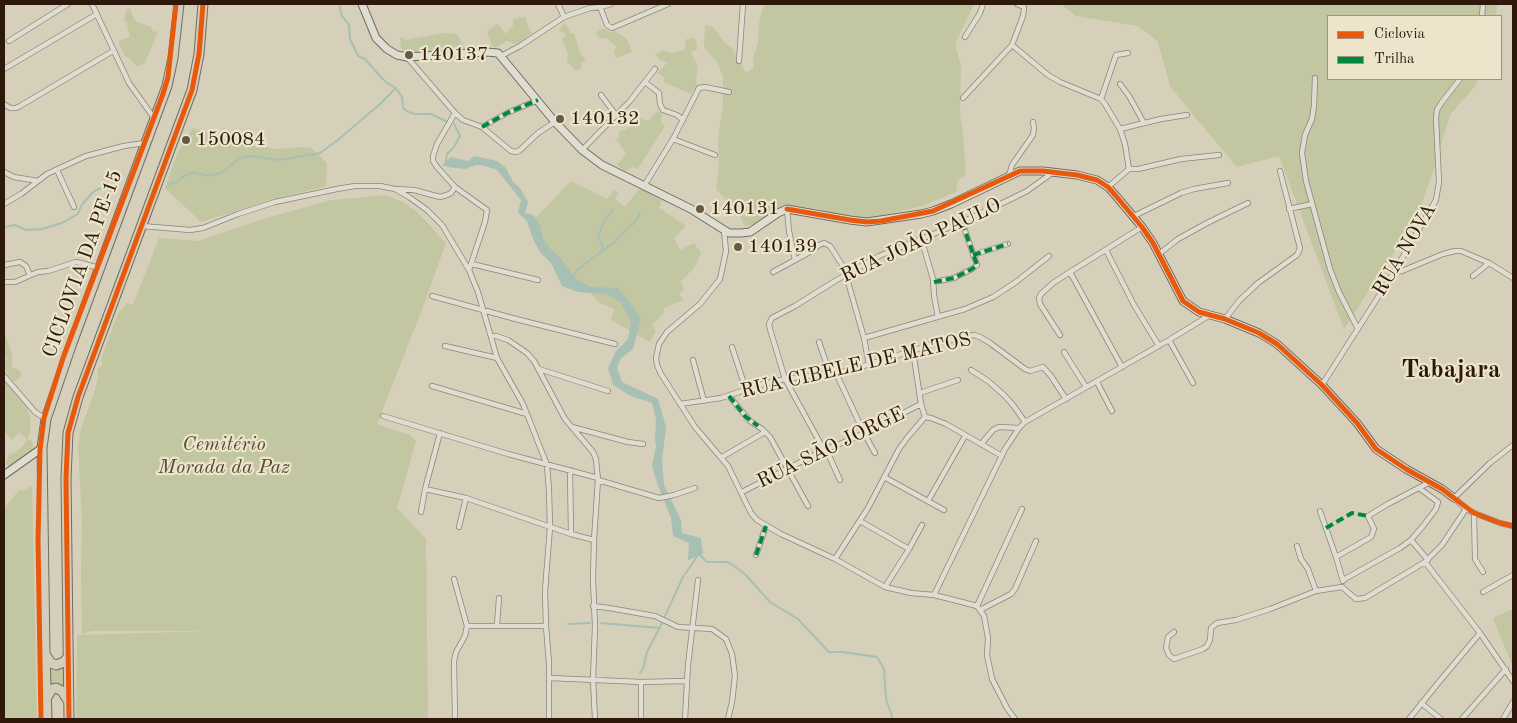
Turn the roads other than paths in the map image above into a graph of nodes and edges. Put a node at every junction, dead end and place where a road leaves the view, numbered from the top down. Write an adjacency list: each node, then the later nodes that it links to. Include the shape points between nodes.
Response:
1 (68, 4): 16 (street)
2 (92, 4): 13 (street)
3 (179, 4): 38 (highway, via 170,74)
4 (203, 4): 70 (highway, via 192,90)
5 (362, 4): 21 (street, via 380,43)
6 (558, 4): 14 (street)
7 (611, 4): 12 (street)
8 (668, 4): 12 (street, via 610,28)
9 (743, 4): 22 (street)
10 (983, 4): 15 (street)
11 (1017, 4): 17 (street, via 1024,9)
12 (600, 6): 14 (street)
13 (97, 14): 18 (street); 23 (street)
14 (564, 17): 20 (street)
15 (965, 37)
16 (9, 41)
17 (1012, 45): 31 (street); 32 (street, via 1048,75)
18 (113, 51): 34 (street, via 16,108); 38 (street, via 129,83)
19 (1128, 53): 32 (street, via 1116,56)
20 (501, 56): 21 (street, via 486,52); 33 (street)
21 (407, 58): 35 (street)
22 (739, 61)
23 (4, 69)
24 (655, 69): 27 (street)
25 (1315, 78): 64 (street, via 1312,119 1302,153)
26 (1459, 80): 87 (street, RUA NOVA, via 1437,110 1439,182 1436,200)
27 (645, 82): 36 (street); 39 (street, via 659,94 663,110)
28 (1120, 84): 42 (street)
29 (728, 92): 39 (street, via 702,87)
30 (600, 95): 36 (street)
31 (963, 98)
32 (1101, 99): 44 (street)
33 (538, 100): 40 (street); 43 (street)
34 (4, 104)
35 (456, 113): 43 (street, via 463,120); 59 (street, via 433,156 437,167)
36 (616, 115): 47 (street)
37 (1187, 115): 42 (street)
38 (155, 119): 46 (highway)
39 (683, 120): 45 (street)
40 (555, 122): 43 (street, via 516,152); 47 (street)
41 (1033, 122): 55 (street, via 1033,135 1012,165)
42 (1144, 123): 44 (street)
43 (482, 127)
44 (1120, 129): 50 (street)
45 (673, 139): 48 (street); 58 (street)
46 (145, 142): 51 (street, via 94,154); 83 (highway)
47 (582, 150): 58 (street, via 602,165)
48 (714, 155)
49 (1218, 155): 50 (street)
50 (1129, 169): 60 (street)
51 (57, 170): 56 (street); 65 (street)
52 (1280, 171): 67 (street)
53 (4, 172): 56 (street)
54 (1052, 172): 55 (street, via 1020,171); 60 (street, via 1087,177); 69 (street, RUA JOÃO PAULO, via 1027,191)
55 (1009, 176): 66 (street, via 933,211 898,218 867,222)
56 (38, 181): 63 (street)
57 (1228, 183): 68 (street, via 1181,193)
58 (644, 186): 72 (street, via 691,209)
59 (455, 187): 61 (street, via 447,196 440,197); 81 (street, via 487,210)
60 (1108, 187): 68 (street)
61 (395, 189): 70 (street, via 370,186 328,190 275,202 190,230); 84 (street, via 427,210 442,225)
62 (1248, 203): 76 (street, via 1178,239)
63 (4, 204)
64 (1312, 204): 67 (street); 100 (street, via 1330,269)
65 (74, 207)
66 (787, 209): 72 (street, via 750,232 734,234); 79 (street)
67 (1289, 209): 99 (street, via 1300,248 1297,255 1258,283)
68 (1134, 216): 71 (street)
69 (962, 222): 73 (street, RUA JOÃO PAULO); 77 (street)
70 (141, 226): 215 (highway, via 78,397 68,433)
71 (1142, 227): 75 (street); 76 (street)
72 (724, 231): 134 (street, via 726,251 720,279 700,304 667,332 656,351 657,365)
73 (921, 238): 88 (street, RUA JOÃO PAULO); 94 (street)
74 (1008, 244): 77 (street)
75 (1106, 250): 86 (street); 108 (street)
76 (1159, 254): 97 (street, via 1182,301)
77 (973, 255): 94 (street, via 976,267 954,278)
78 (1049, 256): 98 (street, via 993,297)
79 (795, 260): 85 (street); 88 (street, via 819,245 828,244)
80 (1489, 263): 87 (street, via 1455,251); 90 (street); 91 (street)
81 (472, 264): 84 (street); 92 (street)
82 (4, 265): 89 (street, via 20,262)
83 (99, 268): 89 (street, via 76,262); 140 (highway)
84 (469, 270): 96 (street)
85 (773, 272)
86 (1070, 272): 101 (street, via 1039,298); 115 (street)
87 (1394, 272): 100 (street, RUA NOVA)
88 (846, 274): 103 (street); 121 (street, RUA JOÃO PAULO, via 772,318 770,329)
89 (30, 275): 93 (street, via 15,282)
90 (1473, 276)
91 (1513, 278)
92 (538, 280)
93 (6, 282)
94 (934, 282): 98 (street)
95 (432, 296): 96 (street)
96 (482, 309): 102 (street); 106 (street)
97 (1210, 315): 99 (street); 104 (street)
98 (938, 317): 103 (street)
99 (1225, 319): 125 (street, via 1277,344)
100 (1358, 329): 125 (street, RUA NOVA)
101 (1060, 335)
102 (491, 336): 112 (street); 116 (street, via 501,337 519,347)
103 (864, 338): 114 (street)
104 (1169, 340): 108 (street); 124 (street)
105 (819, 342): 119 (street)
106 (615, 344)
107 (445, 346): 112 (street)
108 (1159, 346): 115 (street)
109 (732, 347): 128 (street)
110 (912, 351): 114 (street, RUA CIBELE DE MATOS); 130 (street, RUA SÃO JORGE); 132 (street, RUA CIBELE DE MATOS, via 974,335 1030,371 1043,366)
111 (1064, 352): 127 (street)
112 (496, 358): 137 (street, via 519,394)
113 (693, 360): 133 (street)
114 (869, 365): 118 (street, RUA CIBELE DE MATOS)
115 (1122, 367): 123 (street)
116 (539, 369): 129 (street); 142 (street)
117 (971, 370): 141 (street, via 1004,395)
118 (836, 373): 119 (street, RUA CIBELE DE MATOS); 146 (street)
119 (830, 374): 121 (street, RUA CIBELE DE MATOS)
120 (4, 376): 140 (street, via 34,412)
121 (785, 379): 128 (street, RUA CIBELE DE MATOS); 152 (street)
122 (958, 380): 130 (street)
123 (1097, 382): 127 (street); 136 (street)
124 (1193, 383)
125 (1322, 385): 163 (street, via 1376,449)
126 (432, 386): 137 (street)
127 (1086, 388): 132 (street)
128 (746, 390): 131 (street, RUA CIBELE DE MATOS)
129 (608, 391)
130 (920, 393): 135 (street, RUA SÃO JORGE)
131 (729, 396): 133 (street, RUA CIBELE DE MATOS); 144 (street, via 746,417)
132 (1066, 399): 141 (street)
133 (704, 401): 134 (street, RUA CIBELE DE MATOS)
134 (680, 404): 155 (street, via 695,428)
135 (921, 404): 139 (street, RUA SÃO JORGE); 146 (street, RUA SÃO JORGE)
136 (1112, 411)
137 (527, 414): 156 (street)
138 (383, 416): 145 (street)
139 (925, 417): 147 (street); 160 (street, via 907,438)
140 (46, 419): 151 (highway)
141 (1025, 422): 143 (street)
142 (572, 427): 148 (street); 161 (street, via 592,452)
143 (1019, 428): 149 (street, via 1000,427); 154 (street)
144 (765, 432): 155 (street); 157 (street)
145 (440, 433): 156 (street); 166 (street)
146 (864, 433): 152 (street, RUA SÃO JORGE); 153 (street)
147 (965, 436): 149 (street); 170 (street)
148 (643, 444)
149 (981, 444): 154 (street)
150 (1513, 445): 169 (street)
151 (42, 448): 159 (street); 214 (highway)
152 (825, 450): 157 (street, RUA SÃO JORGE); 162 (street)
153 (875, 453)
154 (1002, 456): 203 (street)
155 (722, 457): 167 (street)
156 (547, 465): 158 (street); 183 (street)
157 (786, 469): 167 (street, RUA SÃO JORGE); 171 (street)
158 (570, 470): 161 (street); 184 (street)
159 (5, 472)
160 (884, 478): 170 (street); 178 (street)
161 (598, 479): 164 (street, via 659,498); 185 (street)
162 (840, 480)
163 (1430, 482): 165 (street); 169 (street)
164 (695, 488)
165 (1419, 488): 186 (street, via 1438,505); 191 (street, via 1368,516 1374,529 1372,537)
166 (425, 489): 168 (street); 176 (street)
167 (742, 492): 180 (street, via 751,513)
168 (466, 498): 182 (street); 183 (street)
169 (1454, 498): 173 (street)
170 (928, 502): 174 (street)
171 (808, 506)
172 (1022, 509): 206 (street)
173 (1466, 509): 177 (street); 193 (street, via 1442,545)
174 (944, 510)
175 (1320, 511): 191 (street)
176 (422, 512)
177 (1474, 513): 181 (street); 194 (street, via 1475,559)
178 (860, 521): 189 (street); 192 (street)
179 (922, 525): 189 (street)
180 (766, 526): 190 (street); 192 (street)
181 (1513, 526)
182 (458, 527)
183 (550, 527): 184 (street); 210 (street)
184 (570, 534): 185 (street)
185 (594, 540): 205 (street)
186 (1411, 540): 193 (street); 198 (street)
187 (1036, 541): 207 (street, via 1012,594)
188 (1296, 546): 201 (street)
189 (909, 549): 199 (street)
190 (756, 554)
191 (1336, 557): 198 (street)
192 (835, 559): 199 (street)
193 (1426, 561): 200 (street, via 1365,598 1356,599); 213 (street)
194 (1483, 572)
195 (1513, 575): 202 (street)
196 (454, 579): 209 (street)
197 (698, 580): 211 (street)
198 (1343, 580): 200 (street)
199 (885, 587): 203 (street)
200 (1342, 587): 201 (street)
201 (1316, 591): 212 (street, via 1270,610 1217,623 1211,628 1207,646 1174,659 1166,648 1168,636)
202 (1483, 592)
203 (934, 596): 206 (street)
204 (499, 598): 208 (street)
205 (594, 606): 211 (street, via 649,614 678,627); 219 (street)
206 (977, 606): 207 (street)
207 (980, 610): 234 (street, via 987,628 992,679)
208 (497, 625): 209 (street); 210 (street)
209 (467, 626): 228 (street, via 454,661)
210 (546, 626): 217 (street)
211 (692, 628): 220 (street); 233 (street, via 712,629 726,638 735,676)
212 (1174, 632)
213 (1480, 633): 216 (street); 225 (street)
214 (45, 653): 215 (highway, via 56,665); 222 (highway)
215 (68, 657): 223 (highway)
216 (1506, 669): 218 (street); 237 (street)
217 (550, 678): 219 (street); 229 (street)
218 (1513, 679)
219 (593, 680): 221 (street); 230 (street)
220 (686, 681): 221 (street); 232 (street)
221 (640, 682): 231 (street)
222 (47, 697): 223 (highway, via 52,689 60,689); 226 (highway)
223 (70, 702): 227 (highway)
224 (1513, 702): 238 (street)
225 (1421, 703): 235 (street); 236 (street)
226 (47, 719)
227 (70, 719)
228 (455, 719)
229 (549, 719)
230 (595, 719)
231 (641, 719)
232 (685, 719)
233 (728, 719)
234 (1015, 719)
235 (1409, 719)
236 (1441, 719)
237 (1462, 719)
238 (1504, 719)

